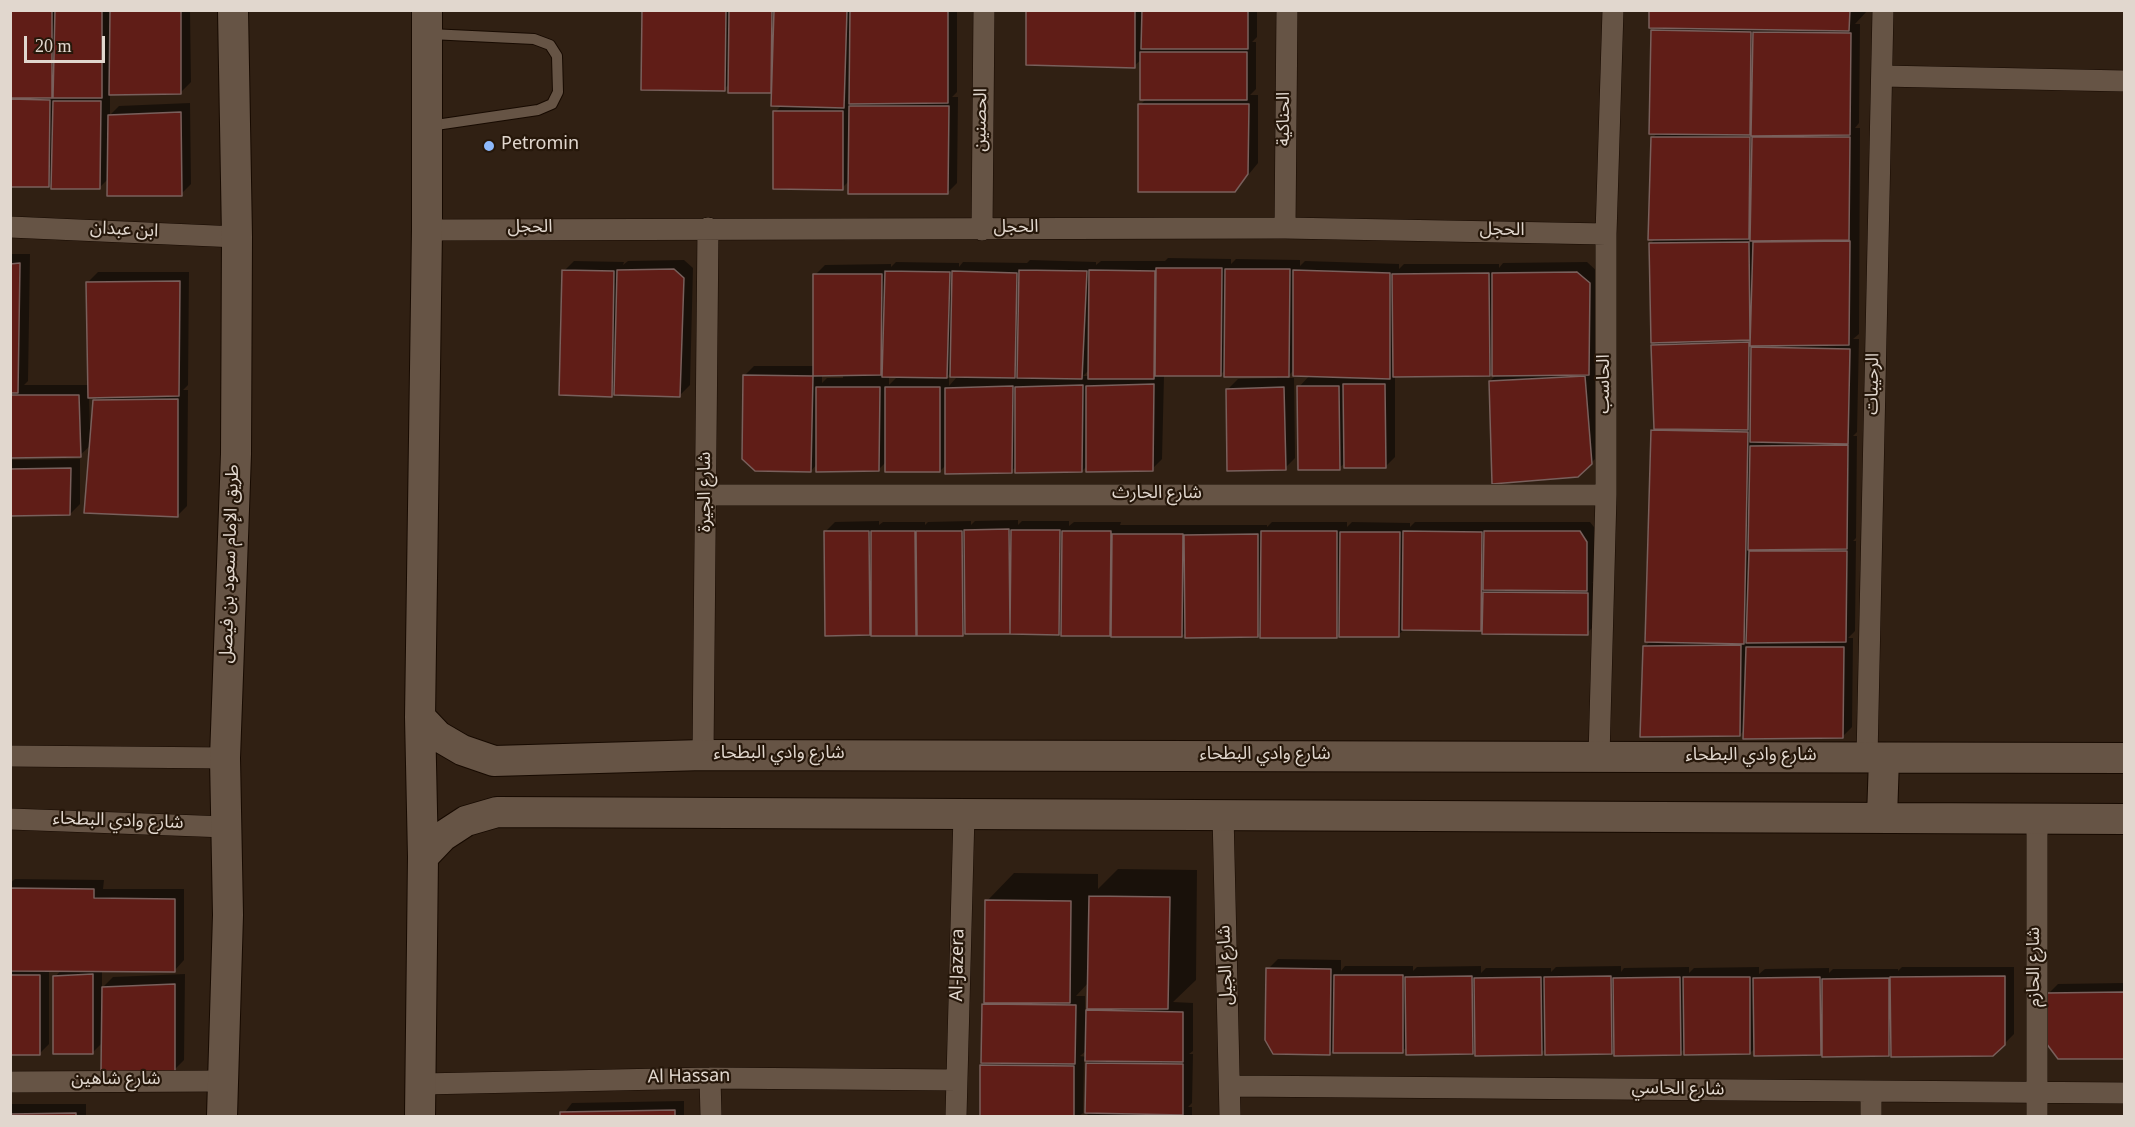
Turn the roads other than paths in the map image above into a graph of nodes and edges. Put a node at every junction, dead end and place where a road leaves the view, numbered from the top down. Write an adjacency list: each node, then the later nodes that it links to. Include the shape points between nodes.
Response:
1 (233, 10): 16 (street, طريق الإمام سعود بن فيصل)
2 (984, 10): 14 (street, الحصنين)
3 (1287, 10): 12 (street, الحناكية)
4 (1613, 10): 15 (street, الحاسب)
5 (1883, 10): 7 (street, الرحيبات)
6 (427, 22): 9 (street); 9 (lane, via 550,45 557,56 558,92 552,104 538,110)
7 (1882, 76): 8 (street); 24 (street, الرحيبات)
8 (2124, 81)
9 (427, 127): 13 (street)
10 (10, 227): 16 (street, ابن عبدان)
11 (708, 228): 13 (street, الحجل); 14 (street, الحجل); 17 (street, شارع الجيرة)
12 (1285, 228): 14 (street, الحجل); 15 (street, الحجل)
13 (427, 230): 19 (street)
14 (982, 230)
15 (1605, 234): 18 (street, الحاسب)
16 (237, 237): 23 (street, طريق الإمام سعود بن فيصل, via 236,454)
17 (707, 495): 18 (street, شارع الحارث); 20 (street, شارع الجيرة)
18 (1606, 495): 22 (street, الحاسب)
19 (420, 717): 20 (street, شارع وادي البطحاء, via 438,736 462,750 494,761); 33 (street)
20 (703, 755): 22 (street, شارع وادي البطحاء)
21 (10, 756): 23 (street)
22 (1599, 757): 24 (street, شارع وادي البطحاء)
23 (225, 758): 32 (street, طريق الإمام سعود بن فيصل)
24 (1876, 758): 25 (street, شارع وادي البطحاء); 28 (street)
25 (2124, 758)
26 (964, 814): 27 (street); 33 (street, via 497,812 466,820); 35 (street, Al-Jazera)
27 (1224, 814): 28 (street); 39 (street, شارع الجيل)
28 (1882, 818): 29 (street)
29 (2037, 818): 31 (street); 40 (street, شارع الحازم)
30 (10, 819): 32 (street, شارع وادي البطحاء)
31 (2124, 819)
32 (226, 827): 36 (street, طريق الإمام سعود بن فيصل, via 228,915)
33 (423, 857): 38 (street)
34 (710, 1078): 35 (street, Al Hassan); 38 (street, Al Hassan); 45 (street)
35 (957, 1080): 46 (street, Al-Jazera)
36 (222, 1081): 37 (street, شارع شاهين); 43 (street, طريق الإمام سعود بن فيصل)
37 (10, 1082)
38 (422, 1084): 44 (street)
39 (1231, 1086): 41 (street, شارع الحاسي); 47 (street, شارع الجيل)
40 (2036, 1092): 41 (street, شارع الحاسي); 42 (street, شارع الحاسي); 49 (street, شارع الحازم)
41 (1871, 1093): 48 (street)
42 (2124, 1093)
43 (222, 1116)
44 (420, 1116)
45 (711, 1116)
46 (956, 1116)
47 (1230, 1116)
48 (1871, 1116)
49 (2037, 1116)

